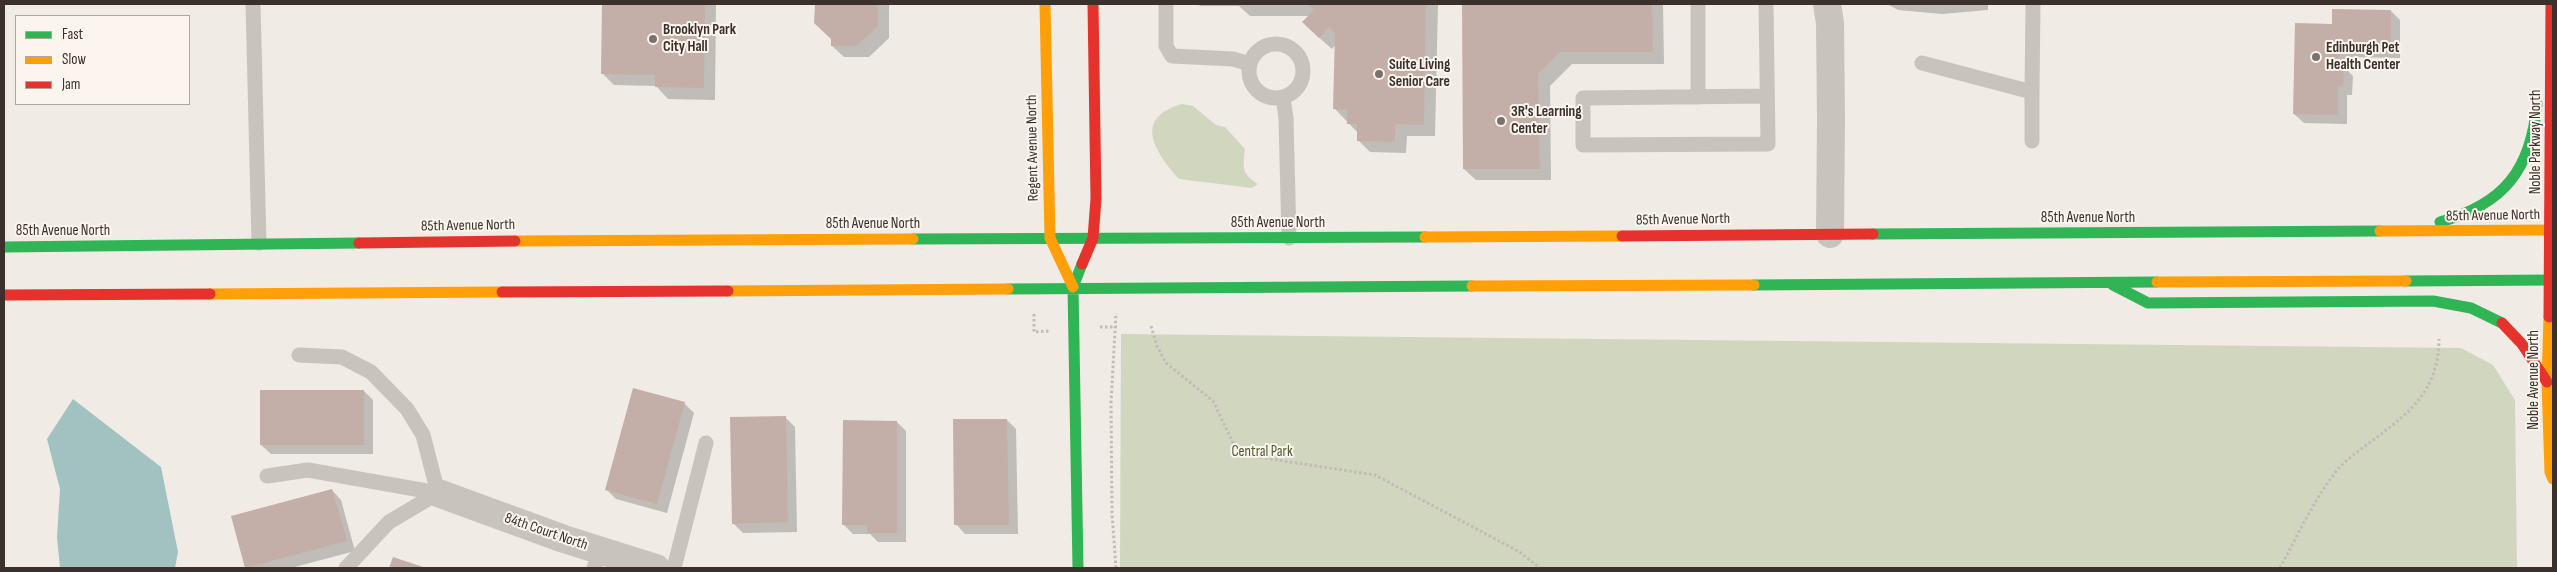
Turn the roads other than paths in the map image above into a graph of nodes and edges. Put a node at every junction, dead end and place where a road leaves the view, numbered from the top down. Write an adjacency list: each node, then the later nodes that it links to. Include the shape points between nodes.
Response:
1 (253, 4): 26 (lane)
2 (1045, 4): 23 (main road, Regent Avenue North)
3 (1093, 4): 24 (main road, Regent Avenue North, via 1096,198)
4 (1166, 4): 13 (lane, via 1166,46 1172,56 1233,59)
5 (1698, 4): 18 (lane)
6 (1766, 4): 15 (lane)
7 (1827, 4): 22 (street, via 1830,23)
8 (2033, 4): 14 (lane)
9 (2544, 4): 11 (main road)
10 (2551, 4): 20 (main road, Noble Parkway North)
11 (2539, 18)
12 (1922, 63): 14 (lane)
13 (1250, 64): 17 (lane, via 1250,78 1259,92 1268,97); 17 (lane, via 1256,54 1270,45 1294,50 1303,66 1303,76 1294,92)
14 (2032, 92): 19 (lane)
15 (1767, 96): 18 (lane); 18 (lane, via 1768,144 1583,145 1584,98)
16 (2537, 96): 21 (main road, via 2536,124 2530,150 2506,186 2488,203 2464,217)
17 (1283, 97): 25 (lane)
18 (1698, 97)
19 (2032, 141)
20 (2552, 230): 21 (main road, 85th Avenue North); 28 (main road, Noble Parkway North)
21 (2396, 232): 22 (main road, 85th Avenue North)
22 (1830, 234): 25 (main road, 85th Avenue North)
23 (1050, 238): 24 (main road, 85th Avenue North); 26 (main road, 85th Avenue North); 30 (main road, Regent Avenue North)
24 (1093, 238): 25 (main road, 85th Avenue North); 30 (main road, Regent Avenue North)
25 (1289, 238)
26 (260, 243): 27 (main road, 85th Avenue North)
27 (4, 246)
28 (2551, 280): 29 (main road); 33 (main road, Noble Avenue North)
29 (2110, 283): 30 (main road); 33 (main road, via 2148,303 2405,301 2463,307 2488,315 2508,329 2526,348)
30 (1073, 287): 31 (main road); 42 (main road, Regent Avenue North)
31 (4, 294)
32 (299, 355): 37 (lane, via 342,357 371,372 407,409 424,435)
33 (2547, 382): 36 (main road, Noble Avenue North, via 2550,472)
34 (706, 442): 41 (lane)
35 (267, 476): 37 (lane, via 308,470)
36 (2553, 479)
37 (438, 493): 38 (street, 84th Court North); 39 (lane, via 389,522)
38 (597, 559): 40 (street, 84th Court North)
39 (346, 568)
40 (656, 568)
41 (674, 568)
42 (1078, 568)

